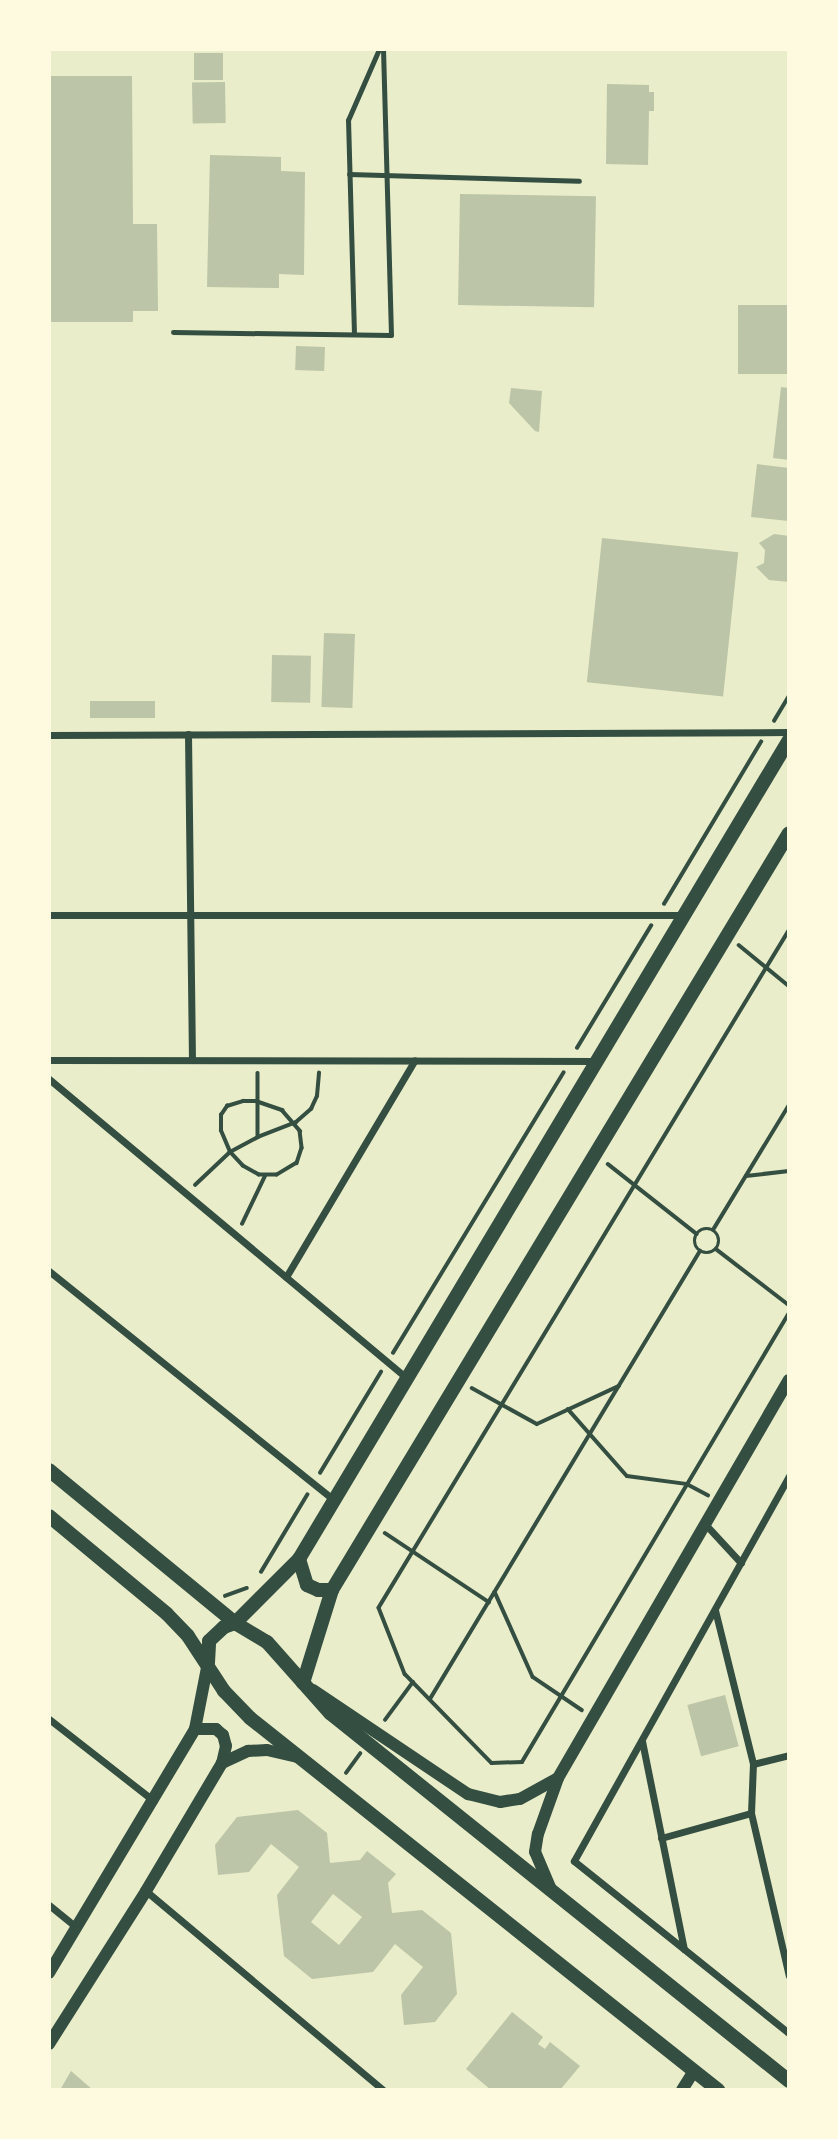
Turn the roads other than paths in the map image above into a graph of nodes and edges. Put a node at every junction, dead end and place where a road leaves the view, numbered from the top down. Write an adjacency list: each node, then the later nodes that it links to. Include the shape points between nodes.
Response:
1 (381, 49): 2 (lane, via 348,120); 3 (lane)
2 (349, 174): 3 (lane); 6 (lane)
3 (387, 175): 4 (lane); 6 (lane, via 391,334)
4 (579, 181)
5 (173, 332): 6 (lane)
6 (354, 334)
7 (789, 732): 8 (street)
8 (188, 734): 9 (street); 13 (street)
9 (49, 735)
10 (789, 740): 14 (main road)
11 (789, 833): 31 (main road)
12 (49, 915): 13 (street)
13 (190, 915): 14 (street); 16 (street)
14 (684, 915): 18 (main road)
15 (49, 1060): 16 (street)
16 (192, 1060): 17 (street)
17 (415, 1060): 18 (street); 21 (street)
18 (597, 1061): 22 (main road)
19 (49, 1079): 21 (street)
20 (49, 1271): 26 (street)
21 (286, 1277): 22 (street)
22 (407, 1378): 26 (main road)
23 (789, 1380): 28 (street)
24 (49, 1470): 33 (main road)
25 (789, 1476): 30 (street)
26 (334, 1500): 29 (main road)
27 (49, 1516): 34 (main road, via 167,1614)
28 (705, 1524): 30 (street); 43 (street)
29 (299, 1559): 31 (main road, via 307,1585); 33 (main road)
30 (741, 1563): 32 (street)
31 (332, 1590): 35 (main road)
32 (715, 1610): 38 (street); 42 (street)
33 (235, 1623): 34 (main road, via 209,1641); 35 (main road, via 267,1643)
34 (208, 1663): 37 (street); 40 (main road, via 224,1691)
35 (303, 1683): 43 (street, via 468,1794 500,1802 520,1799); 48 (main road, via 330,1713)
36 (49, 1719): 44 (street)
37 (195, 1729): 41 (street, via 223,1735); 44 (street)
38 (642, 1740): 46 (street); 51 (street, via 574,1861)
39 (789, 1755): 42 (street)
40 (298, 1757): 41 (street, via 248,1751); 56 (main road)
41 (222, 1763): 47 (street)
42 (753, 1764): 45 (street)
43 (558, 1778): 48 (street, via 535,1852)
44 (154, 1801): 50 (street)
45 (751, 1813): 46 (street); 53 (street)
46 (661, 1838): 51 (street)
47 (146, 1891): 55 (street); 58 (street)
48 (555, 1897): 57 (main road)
49 (49, 1905): 50 (street)
50 (77, 1928): 52 (street)
51 (684, 1949): 54 (street)
52 (49, 1973)
53 (789, 1976)
54 (789, 2033)
55 (49, 2044)
56 (694, 2071): 59 (street); 60 (main road)
57 (789, 2081)
58 (383, 2090)
59 (682, 2090)
60 (718, 2090)

